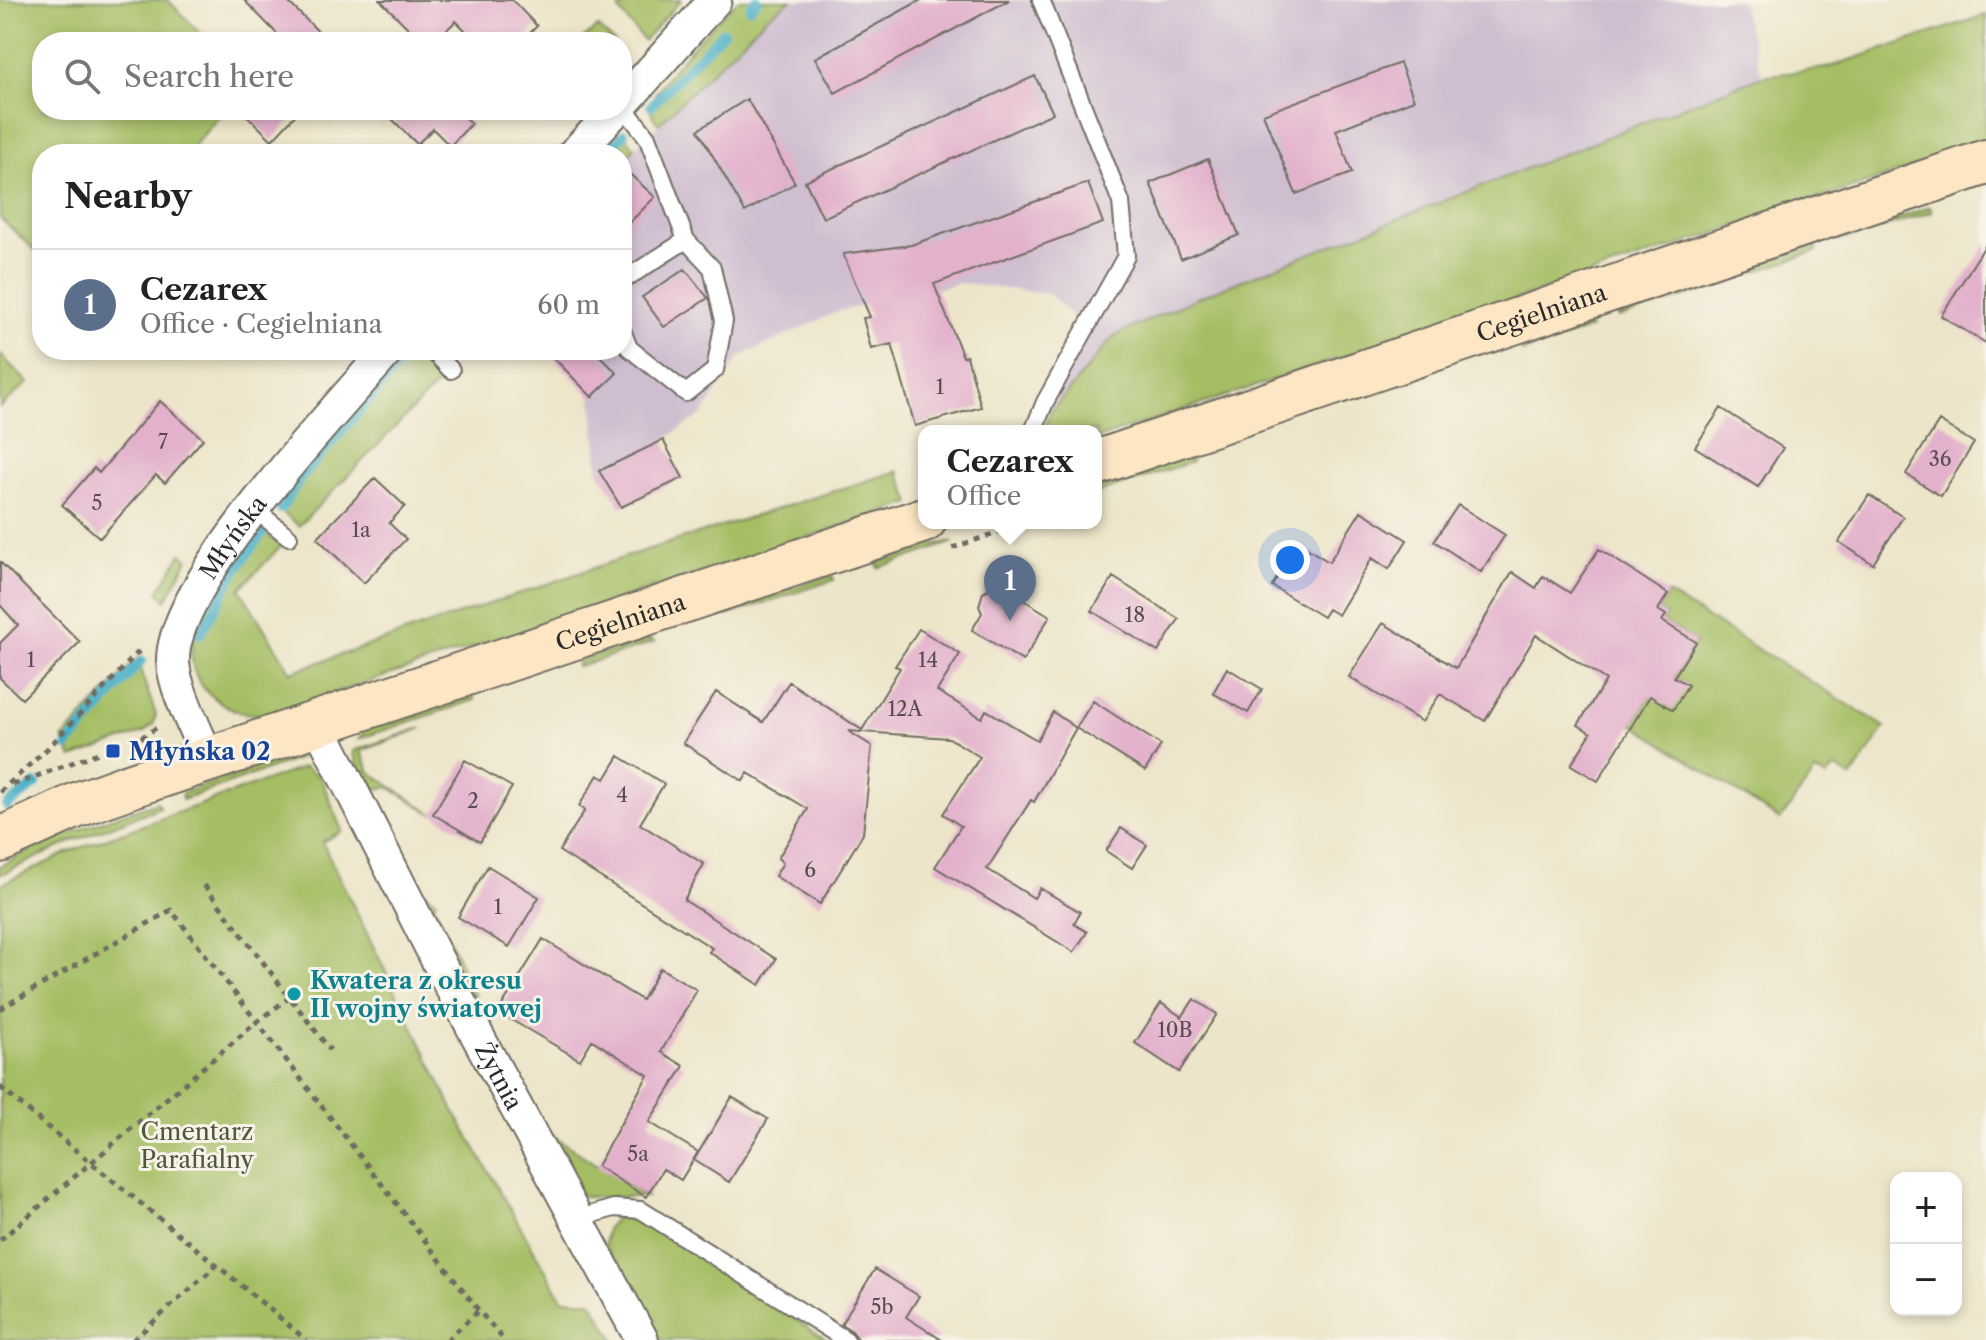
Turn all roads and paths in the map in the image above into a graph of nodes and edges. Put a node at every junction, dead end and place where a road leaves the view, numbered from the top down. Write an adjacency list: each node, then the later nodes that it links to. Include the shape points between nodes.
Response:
1 (715, 0): 3 (street)
2 (1041, 0): 14 (lane, via 1121,202 1126,256)
3 (632, 93)
4 (632, 117): 8 (lane, via 647,137)
5 (606, 120): 6 (street)
6 (584, 144)
7 (1986, 162): 15 (street, Cegielniana)
8 (686, 240): 9 (lane); 10 (lane, via 712,268 724,321 715,370 686,393)
9 (632, 275)
10 (632, 350)
11 (379, 360): 16 (street, Młyńska)
12 (442, 360): 13 (lane)
13 (451, 370)
14 (1035, 425)
15 (1102, 461)
16 (253, 508): 18 (lane); 25 (street, Młyńska, via 191,601 173,651 175,679)
17 (918, 522): 22 (street, Cegielniana)
18 (289, 537)
19 (149, 640): 20 (path)
20 (148, 653)
21 (162, 717): 23 (path, via 154,731)
22 (318, 724): 25 (street, Cegielniana); 35 (street, Żytnia)
23 (136, 740)
24 (106, 750): 26 (path)
25 (208, 759): 27 (street, Cegielniana, via 77,805)
26 (8, 787)
27 (0, 840)
28 (204, 885): 29 (path)
29 (290, 997): 31 (path); 32 (path)
30 (0, 1009): 31 (path, via 171,910)
31 (258, 1021): 34 (path); 38 (path)
32 (330, 1050)
33 (0, 1087): 34 (path)
34 (89, 1163): 36 (path); 37 (path)
35 (576, 1219): 43 (street, Żytnia); 44 (lane, via 614,1208 641,1210)
36 (0, 1240)
37 (218, 1264): 39 (path); 40 (path)
38 (479, 1311): 41 (path); 42 (path)
39 (133, 1340)
40 (306, 1340)
41 (447, 1340)
42 (504, 1340)
43 (642, 1340)
44 (846, 1340)

